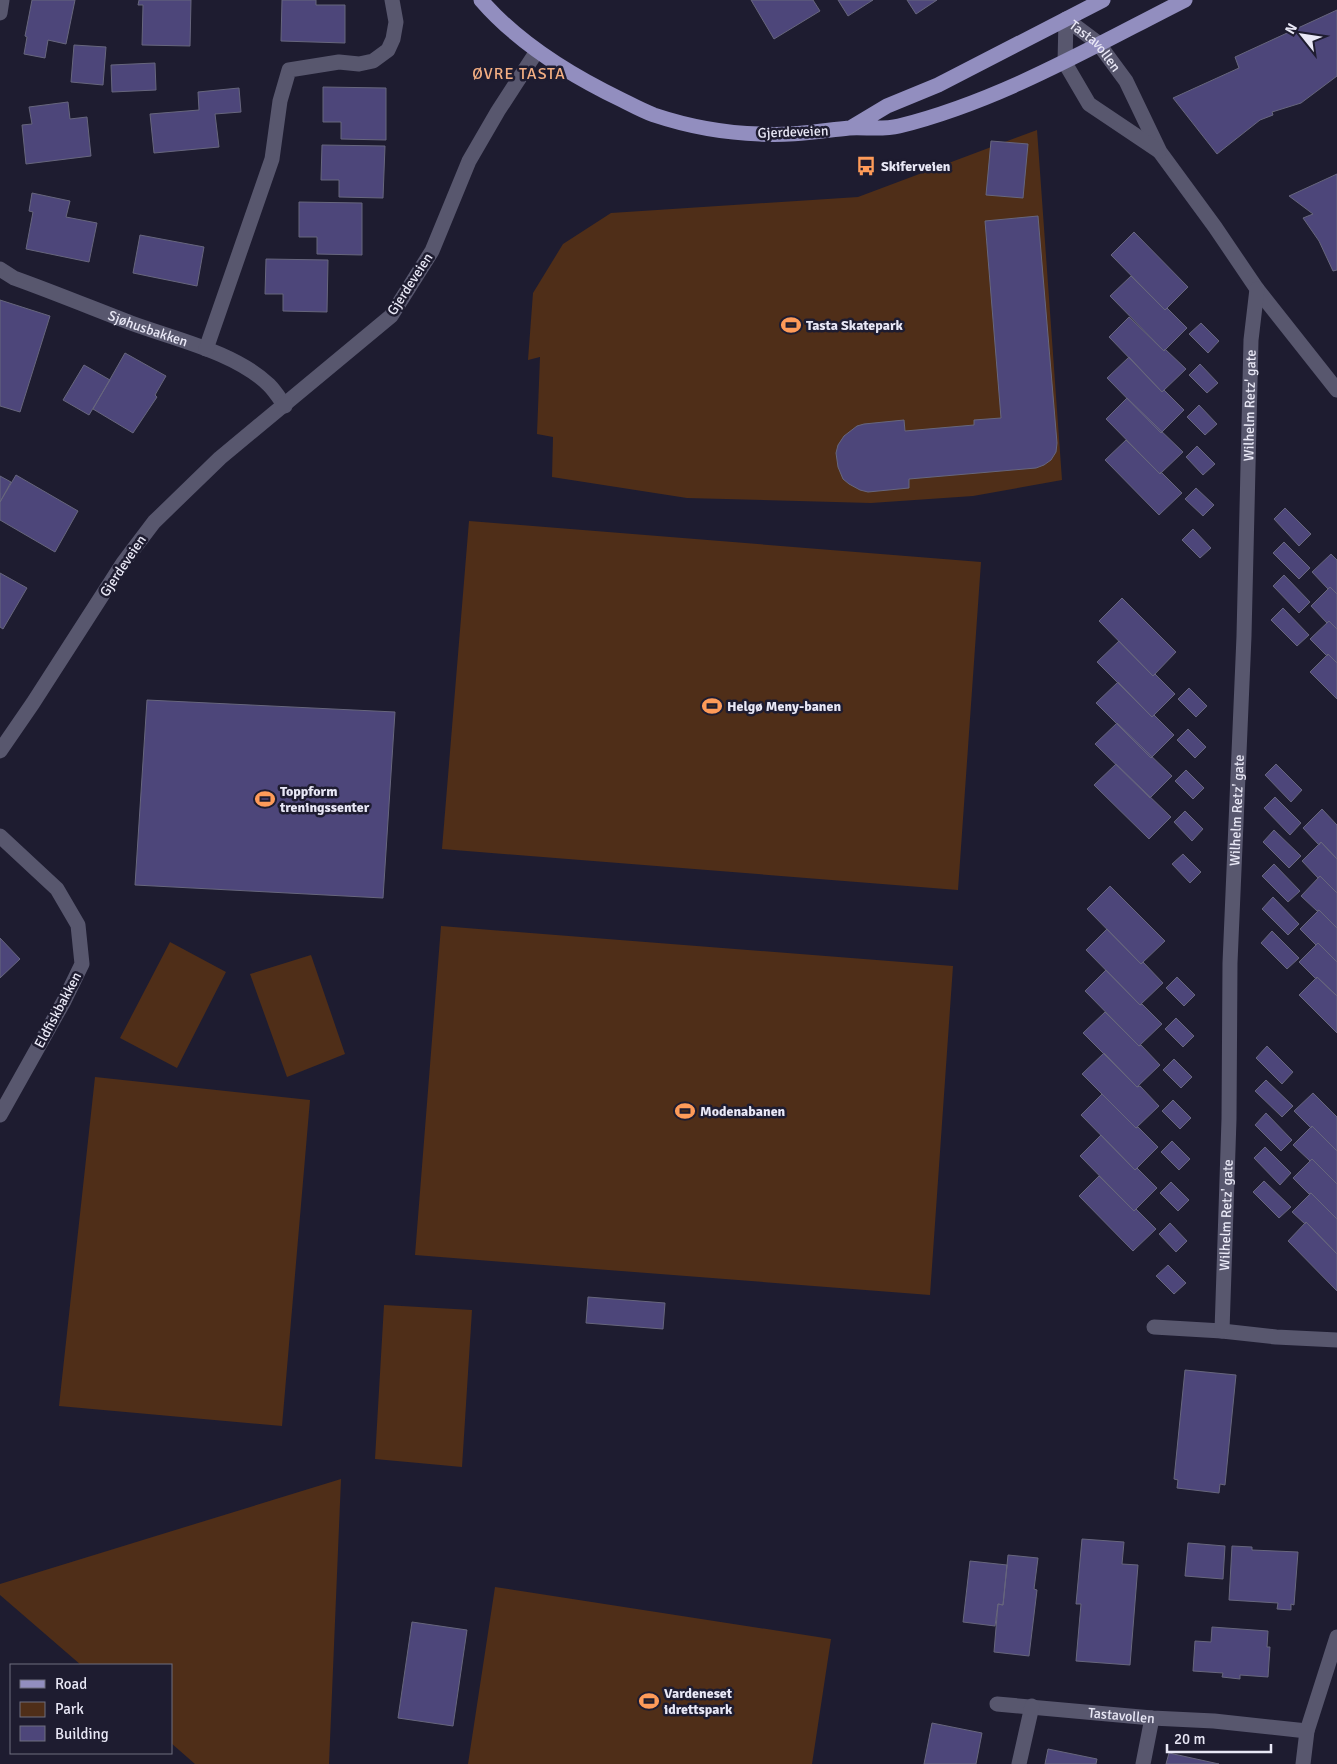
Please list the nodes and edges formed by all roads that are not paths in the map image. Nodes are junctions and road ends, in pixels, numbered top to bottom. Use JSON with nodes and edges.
{"nodes":[{"id":1,"x":2,"y":0,"type":"edge"},
{"id":2,"x":392,"y":0,"type":"edge"},
{"id":3,"x":481,"y":0,"type":"edge"},
{"id":4,"x":1103,"y":0,"type":"edge"},
{"id":5,"x":1184,"y":0,"type":"edge"},
{"id":6,"x":0,"y":13,"type":"edge"},
{"id":7,"x":1066,"y":19,"type":"junction"},
{"id":8,"x":1098,"y":43,"type":"junction"},
{"id":9,"x":538,"y":51,"type":"junction"},
{"id":10,"x":1065,"y":63,"type":"junction"},
{"id":11,"x":850,"y":128,"type":"junction"},
{"id":12,"x":1160,"y":152,"type":"junction"},
{"id":13,"x":0,"y":269,"type":"edge"},
{"id":14,"x":1257,"y":289,"type":"junction"},
{"id":15,"x":206,"y":348,"type":"junction"},
{"id":16,"x":1337,"y":390,"type":"edge"},
{"id":17,"x":285,"y":406,"type":"junction"},
{"id":18,"x":0,"y":751,"type":"edge"},
{"id":19,"x":0,"y":836,"type":"edge"},
{"id":20,"x":0,"y":1115,"type":"edge"},
{"id":21,"x":1154,"y":1327,"type":"dead end"},
{"id":22,"x":1222,"y":1331,"type":"junction"},
{"id":23,"x":1337,"y":1340,"type":"edge"},
{"id":24,"x":1337,"y":1637,"type":"edge"},
{"id":25,"x":997,"y":1704,"type":"dead end"},
{"id":26,"x":1032,"y":1706,"type":"junction"},
{"id":27,"x":1152,"y":1718,"type":"junction"},
{"id":28,"x":1307,"y":1731,"type":"junction"},
{"id":29,"x":1019,"y":1764,"type":"edge"},
{"id":30,"x":1143,"y":1764,"type":"edge"},
{"id":31,"x":1303,"y":1764,"type":"edge"}],
"edges":[{"from":1,"to":6,"type":"street"},
{"from":2,"to":15,"type":"street"},
{"from":3,"to":9,"type":"main road"},
{"from":4,"to":7,"type":"main road","name":"Gjerdeveien"},
{"from":5,"to":8,"type":"main road","name":"Gjerdeveien"},
{"from":7,"to":8,"type":"street","name":"Tastavollen"},
{"from":7,"to":10,"type":"street","name":"Tastavollen"},
{"from":7,"to":11,"type":"main road","name":"Gjerdeveien"},
{"from":8,"to":10,"type":"main road","name":"Gjerdeveien"},
{"from":8,"to":12,"type":"street","name":"Tastavollen"},
{"from":9,"to":11,"type":"main road","name":"Gjerdeveien"},
{"from":9,"to":17,"type":"street","name":"Gjerdeveien"},
{"from":10,"to":11,"type":"main road","name":"Gjerdeveien"},
{"from":10,"to":12,"type":"street","name":"Tastavollen"},
{"from":12,"to":14,"type":"street","name":"Tastavollen"},
{"from":13,"to":15,"type":"street","name":"Sjøhusbakken"},
{"from":14,"to":16,"type":"street","name":"Tastavollen"},
{"from":14,"to":22,"type":"street","name":"Wilhelm Retz' gate"},
{"from":15,"to":17,"type":"street","name":"Sjøhusbakken"},
{"from":17,"to":18,"type":"street","name":"Gjerdeveien"},
{"from":19,"to":20,"type":"street","name":"Eldfiskbakken"},
{"from":21,"to":22,"type":"street"},
{"from":22,"to":23,"type":"street"},
{"from":24,"to":28,"type":"street"},
{"from":25,"to":26,"type":"street","name":"Tastavollen"},
{"from":26,"to":27,"type":"street","name":"Tastavollen"},
{"from":26,"to":29,"type":"street"},
{"from":27,"to":28,"type":"street","name":"Tastavollen"},
{"from":27,"to":30,"type":"street"},
{"from":28,"to":31,"type":"street"}]}
